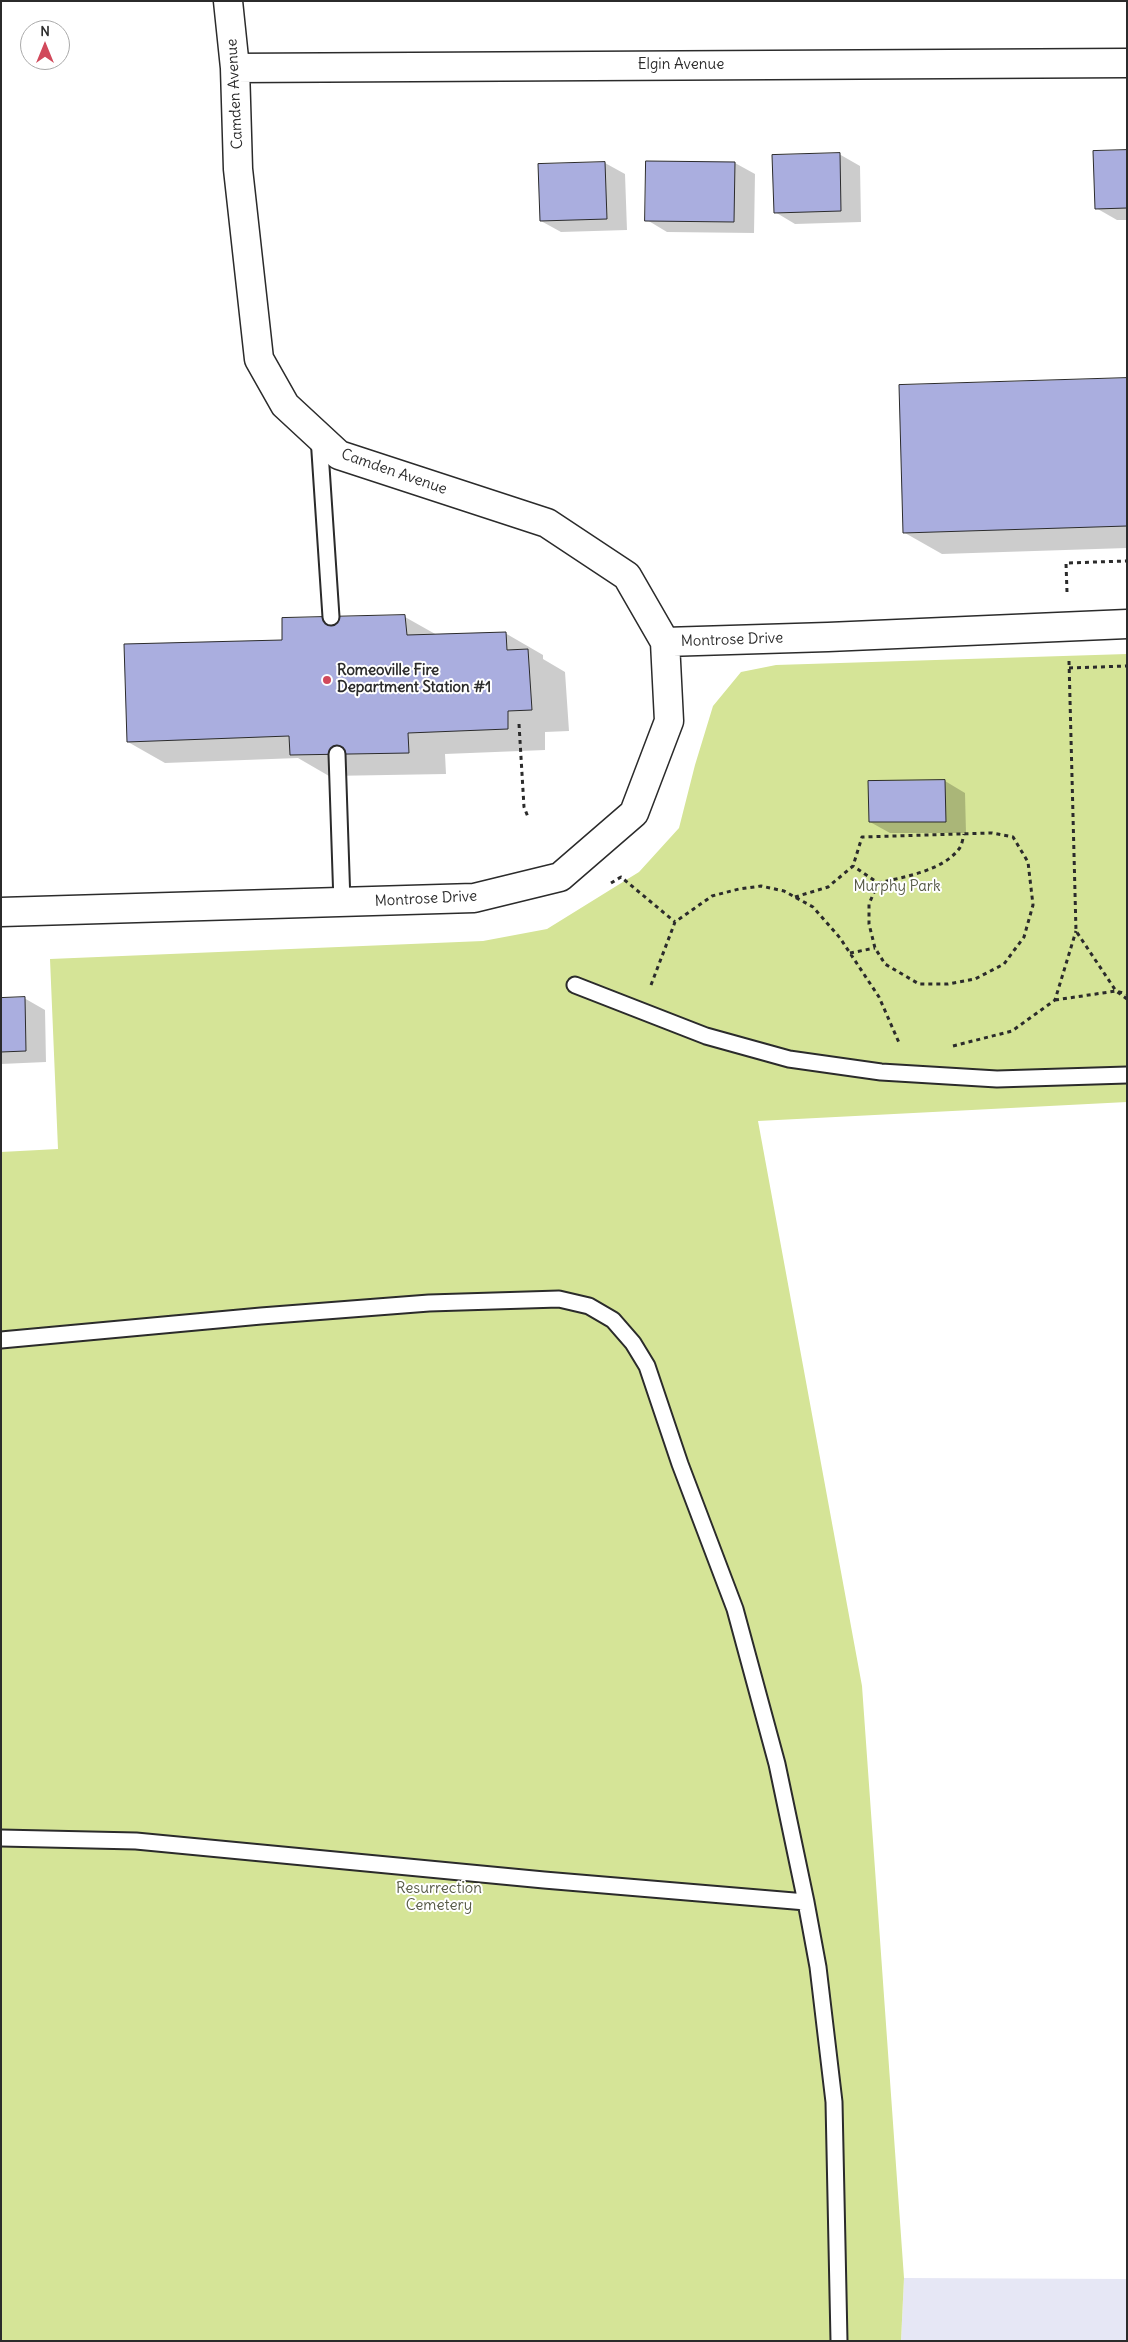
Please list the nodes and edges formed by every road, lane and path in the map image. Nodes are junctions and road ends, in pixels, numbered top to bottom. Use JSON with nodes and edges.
{"nodes":[{"id":1,"x":228,"y":1,"type":"edge"},
{"id":2,"x":1127,"y":63,"type":"edge"},
{"id":3,"x":235,"y":68,"type":"junction"},
{"id":4,"x":319,"y":437,"type":"junction"},
{"id":5,"x":1127,"y":561,"type":"edge"},
{"id":6,"x":331,"y":616,"type":"dead end"},
{"id":7,"x":1127,"y":624,"type":"edge"},
{"id":8,"x":1068,"y":627,"type":"junction"},
{"id":9,"x":665,"y":642,"type":"junction"},
{"id":10,"x":1127,"y":666,"type":"edge"},
{"id":11,"x":1070,"y":668,"type":"junction"},
{"id":12,"x":519,"y":724,"type":"dead end"},
{"id":13,"x":337,"y":754,"type":"dead end"},
{"id":14,"x":528,"y":817,"type":"dead end"},
{"id":15,"x":964,"y":834,"type":"junction"},
{"id":16,"x":853,"y":866,"type":"junction"},
{"id":17,"x":611,"y":883,"type":"dead end"},
{"id":18,"x":878,"y":883,"type":"junction"},
{"id":19,"x":795,"y":897,"type":"junction"},
{"id":20,"x":342,"y":903,"type":"junction"},
{"id":21,"x":1,"y":912,"type":"edge"},
{"id":22,"x":675,"y":922,"type":"junction"},
{"id":23,"x":1076,"y":931,"type":"junction"},
{"id":24,"x":875,"y":948,"type":"junction"},
{"id":25,"x":850,"y":953,"type":"junction"},
{"id":26,"x":575,"y":985,"type":"dead end"},
{"id":27,"x":1116,"y":991,"type":"junction"},
{"id":28,"x":1127,"y":994,"type":"edge"},
{"id":29,"x":1127,"y":999,"type":"edge"},
{"id":30,"x":1055,"y":1000,"type":"junction"},
{"id":31,"x":642,"y":1011,"type":"junction"},
{"id":32,"x":951,"y":1046,"type":"dead end"},
{"id":33,"x":881,"y":1072,"type":"junction"},
{"id":34,"x":1127,"y":1075,"type":"edge"},
{"id":35,"x":1,"y":1340,"type":"edge"},
{"id":36,"x":1,"y":1838,"type":"edge"},
{"id":37,"x":806,"y":1902,"type":"junction"},
{"id":38,"x":839,"y":2341,"type":"edge"}],
"edges":[{"from":1,"to":3,"type":"street","name":"Camden Avenue"},
{"from":2,"to":3,"type":"street","name":"Elgin Avenue"},
{"from":3,"to":4,"type":"street","name":"Camden Avenue"},
{"from":4,"to":6,"type":"lane"},
{"from":4,"to":9,"type":"street","name":"Camden Avenue"},
{"from":5,"to":8,"type":"path"},
{"from":7,"to":8,"type":"street","name":"Montrose Drive"},
{"from":8,"to":9,"type":"street","name":"Montrose Drive"},
{"from":8,"to":11,"type":"path"},
{"from":9,"to":20,"type":"street","name":"Montrose Drive"},
{"from":10,"to":11,"type":"path"},
{"from":11,"to":23,"type":"path"},
{"from":12,"to":14,"type":"path"},
{"from":13,"to":20,"type":"lane"},
{"from":15,"to":16,"type":"path"},
{"from":15,"to":18,"type":"path"},
{"from":15,"to":24,"type":"path"},
{"from":16,"to":18,"type":"path"},
{"from":16,"to":19,"type":"path"},
{"from":17,"to":22,"type":"path"},
{"from":18,"to":24,"type":"path"},
{"from":19,"to":22,"type":"path"},
{"from":19,"to":25,"type":"path"},
{"from":20,"to":21,"type":"street","name":"Montrose Drive"},
{"from":22,"to":31,"type":"path"},
{"from":23,"to":27,"type":"path"},
{"from":23,"to":30,"type":"path"},
{"from":24,"to":25,"type":"path"},
{"from":25,"to":33,"type":"path"},
{"from":26,"to":31,"type":"lane"},
{"from":27,"to":28,"type":"path"},
{"from":27,"to":29,"type":"path"},
{"from":27,"to":30,"type":"path"},
{"from":30,"to":32,"type":"path"},
{"from":31,"to":33,"type":"lane"},
{"from":33,"to":34,"type":"lane"},
{"from":35,"to":37,"type":"lane"},
{"from":36,"to":37,"type":"lane"},
{"from":37,"to":38,"type":"lane"}]}
